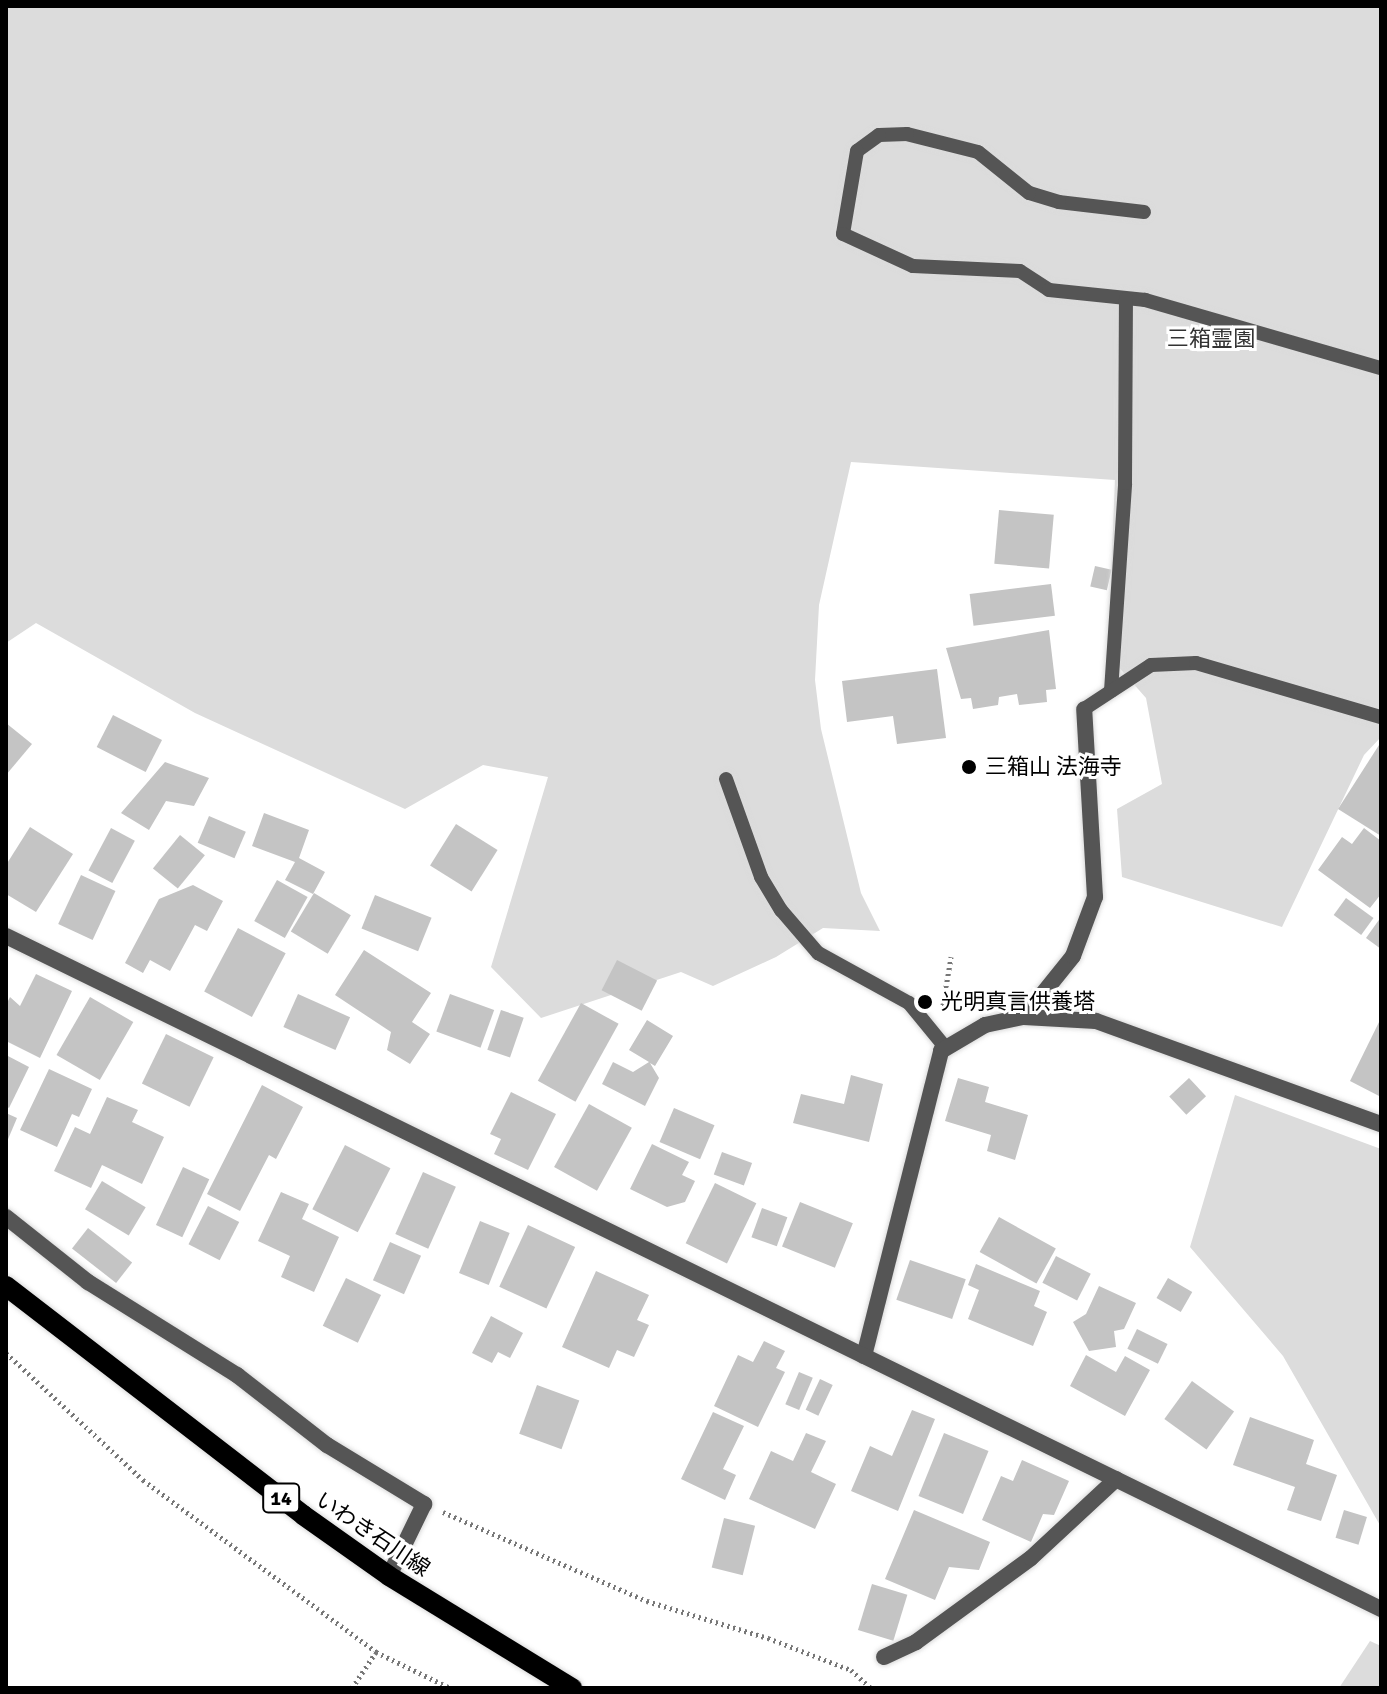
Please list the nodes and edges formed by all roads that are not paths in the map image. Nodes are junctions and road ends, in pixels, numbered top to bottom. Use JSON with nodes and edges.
{"nodes":[{"id":1,"x":1144,"y":212,"type":"dead end"},
{"id":2,"x":1126,"y":299,"type":"junction"},
{"id":3,"x":1381,"y":368,"type":"edge"},
{"id":4,"x":1111,"y":691,"type":"junction"},
{"id":5,"x":1084,"y":709,"type":"joint"},
{"id":6,"x":1381,"y":717,"type":"edge"},
{"id":7,"x":726,"y":779,"type":"dead end"},
{"id":8,"x":6,"y":936,"type":"edge"},
{"id":9,"x":1024,"y":1017,"type":"junction"},
{"id":10,"x":942,"y":1041,"type":"junction"},
{"id":11,"x":1381,"y":1124,"type":"edge"},
{"id":12,"x":6,"y":1217,"type":"edge"},
{"id":13,"x":6,"y":1286,"type":"edge"},
{"id":14,"x":864,"y":1356,"type":"junction"},
{"id":15,"x":1116,"y":1479,"type":"junction"},
{"id":16,"x":389,"y":1576,"type":"junction"},
{"id":17,"x":1381,"y":1609,"type":"edge"},
{"id":18,"x":884,"y":1657,"type":"dead end"},
{"id":19,"x":572,"y":1688,"type":"edge"}],
"edges":[{"from":1,"to":2,"type":"lane"},
{"from":2,"to":3,"type":"lane"},
{"from":2,"to":4,"type":"lane"},
{"from":4,"to":5,"type":"lane"},
{"from":4,"to":6,"type":"lane"},
{"from":5,"to":9,"type":"street"},
{"from":7,"to":10,"type":"lane"},
{"from":8,"to":14,"type":"street"},
{"from":9,"to":10,"type":"street"},
{"from":9,"to":11,"type":"street"},
{"from":10,"to":14,"type":"street"},
{"from":12,"to":16,"type":"street"},
{"from":13,"to":16,"type":"main road","name":"いわき石川線","number":"14"},
{"from":14,"to":15,"type":"street"},
{"from":15,"to":17,"type":"street"},
{"from":15,"to":18,"type":"street"},
{"from":16,"to":19,"type":"main road","name":"いわき石川線","number":"14"}]}
